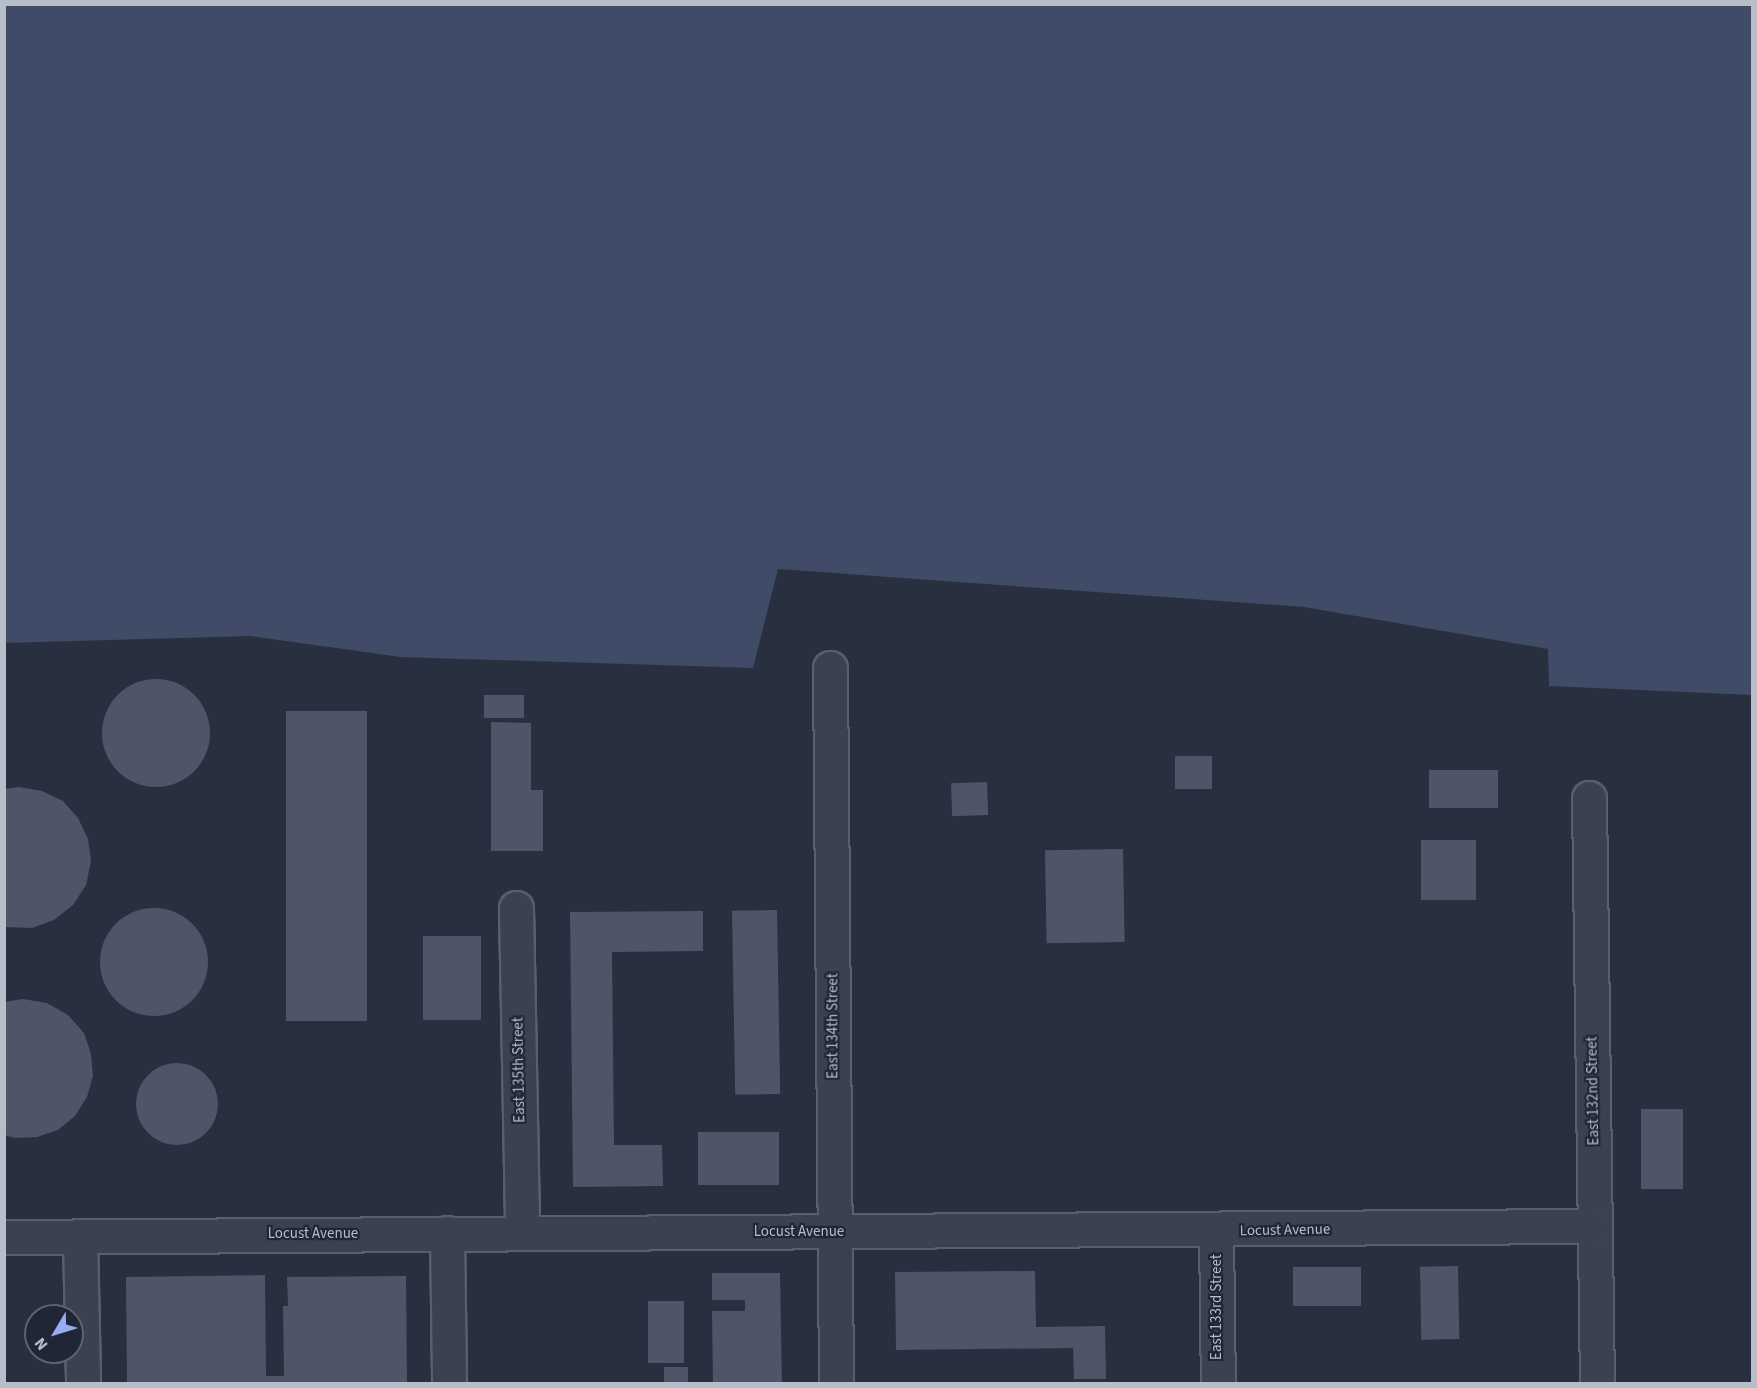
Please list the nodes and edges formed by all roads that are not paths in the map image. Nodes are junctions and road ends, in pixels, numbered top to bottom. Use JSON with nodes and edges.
{"nodes":[{"id":1,"x":830,"y":669,"type":"dead end"},
{"id":2,"x":1589,"y":798,"type":"dead end"},
{"id":3,"x":516,"y":908,"type":"dead end"},
{"id":4,"x":1594,"y":1226,"type":"junction"},
{"id":5,"x":1216,"y":1230,"type":"junction"},
{"id":6,"x":835,"y":1232,"type":"junction"},
{"id":7,"x":447,"y":1233,"type":"junction"},
{"id":8,"x":522,"y":1233,"type":"junction"},
{"id":9,"x":80,"y":1236,"type":"junction"},
{"id":10,"x":4,"y":1237,"type":"edge"},
{"id":11,"x":83,"y":1383,"type":"edge"},
{"id":12,"x":449,"y":1383,"type":"edge"},
{"id":13,"x":836,"y":1383,"type":"edge"},
{"id":14,"x":1218,"y":1383,"type":"edge"},
{"id":15,"x":1597,"y":1383,"type":"edge"}],
"edges":[{"from":1,"to":6,"type":"street","name":"East 134th Street"},
{"from":2,"to":4,"type":"street","name":"East 132nd Street"},
{"from":3,"to":8,"type":"street","name":"East 135th Street"},
{"from":4,"to":5,"type":"street","name":"Locust Avenue"},
{"from":4,"to":15,"type":"street","name":"East 132nd Street"},
{"from":5,"to":6,"type":"street","name":"Locust Avenue"},
{"from":5,"to":14,"type":"street","name":"East 133rd Street"},
{"from":6,"to":8,"type":"street","name":"Locust Avenue"},
{"from":6,"to":13,"type":"street","name":"East 134th Street"},
{"from":7,"to":8,"type":"street","name":"Locust Avenue"},
{"from":7,"to":9,"type":"street","name":"Locust Avenue"},
{"from":7,"to":12,"type":"street"},
{"from":9,"to":10,"type":"street","name":"Locust Avenue"},
{"from":9,"to":11,"type":"street"}]}
